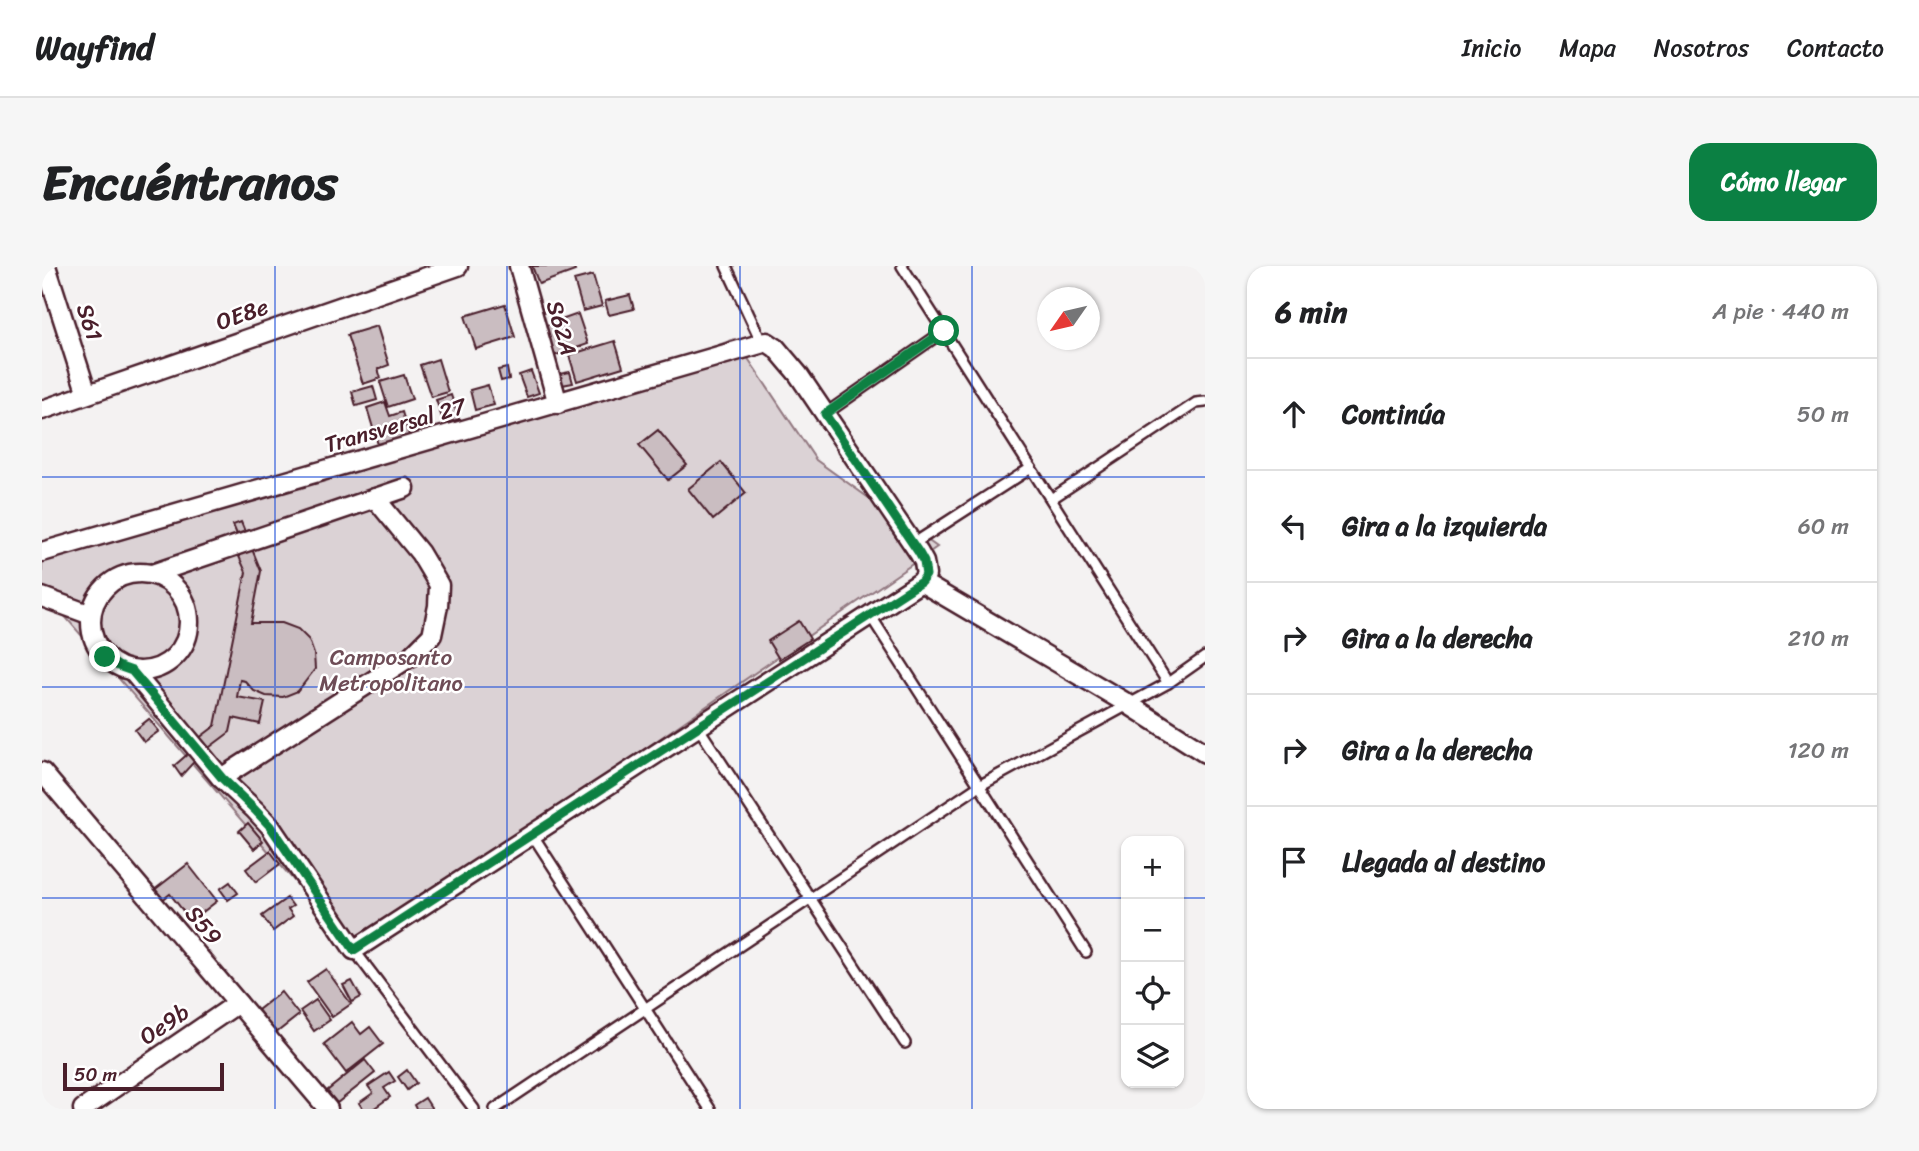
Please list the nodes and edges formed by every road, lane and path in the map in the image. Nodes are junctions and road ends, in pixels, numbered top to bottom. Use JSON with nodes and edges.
{"nodes":[{"id":1,"x":46,"y":266,"type":"edge"},
{"id":2,"x":458,"y":266,"type":"edge"},
{"id":3,"x":519,"y":266,"type":"edge"},
{"id":4,"x":726,"y":266,"type":"edge"},
{"id":5,"x":902,"y":266,"type":"edge"},
{"id":6,"x":944,"y":331,"type":"junction"},
{"id":7,"x":762,"y":343,"type":"junction"},
{"id":8,"x":88,"y":394,"type":"junction"},
{"id":9,"x":1205,"y":402,"type":"edge"},
{"id":10,"x":558,"y":404,"type":"junction"},
{"id":11,"x":42,"y":410,"type":"edge"},
{"id":12,"x":825,"y":414,"type":"junction"},
{"id":13,"x":1031,"y":468,"type":"junction"},
{"id":14,"x":405,"y":488,"type":"dead end"},
{"id":15,"x":375,"y":498,"type":"junction"},
{"id":16,"x":1051,"y":499,"type":"junction"},
{"id":17,"x":913,"y":544,"type":"junction"},
{"id":18,"x":42,"y":552,"type":"edge"},
{"id":19,"x":152,"y":574,"type":"junction"},
{"id":20,"x":921,"y":582,"type":"junction"},
{"id":21,"x":42,"y":597,"type":"edge"},
{"id":22,"x":91,"y":615,"type":"junction"},
{"id":23,"x":870,"y":615,"type":"junction"},
{"id":24,"x":1205,"y":657,"type":"edge"},
{"id":25,"x":132,"y":671,"type":"junction"},
{"id":26,"x":1168,"y":682,"type":"junction"},
{"id":27,"x":1128,"y":704,"type":"junction"},
{"id":28,"x":698,"y":727,"type":"junction"},
{"id":29,"x":1205,"y":753,"type":"edge"},
{"id":30,"x":42,"y":772,"type":"edge"},
{"id":31,"x":222,"y":778,"type":"junction"},
{"id":32,"x":979,"y":786,"type":"junction"},
{"id":33,"x":532,"y":834,"type":"junction"},
{"id":34,"x":811,"y":898,"type":"junction"},
{"id":35,"x":354,"y":950,"type":"junction"},
{"id":36,"x":1086,"y":952,"type":"dead end"},
{"id":37,"x":238,"y":1003,"type":"junction"},
{"id":38,"x":645,"y":1009,"type":"junction"},
{"id":39,"x":905,"y":1043,"type":"dead end"},
{"id":40,"x":83,"y":1109,"type":"edge"},
{"id":41,"x":328,"y":1109,"type":"edge"},
{"id":42,"x":474,"y":1109,"type":"edge"},
{"id":43,"x":495,"y":1109,"type":"edge"},
{"id":44,"x":710,"y":1109,"type":"edge"}],
"edges":[{"from":1,"to":8,"type":"street","name":"S61"},
{"from":2,"to":8,"type":"street","name":"OE8e"},
{"from":3,"to":10,"type":"street","name":"S62A"},
{"from":4,"to":7,"type":"lane"},
{"from":5,"to":6,"type":"lane"},
{"from":6,"to":12,"type":"lane"},
{"from":6,"to":13,"type":"lane"},
{"from":7,"to":10,"type":"street","name":"Transversal 27"},
{"from":7,"to":12,"type":"street"},
{"from":8,"to":11,"type":"street","name":"OE8e"},
{"from":9,"to":16,"type":"lane"},
{"from":10,"to":18,"type":"street","name":"Transversal 27"},
{"from":12,"to":17,"type":"street"},
{"from":13,"to":16,"type":"lane"},
{"from":13,"to":17,"type":"lane"},
{"from":14,"to":15,"type":"street"},
{"from":15,"to":19,"type":"street"},
{"from":15,"to":31,"type":"street"},
{"from":16,"to":26,"type":"lane"},
{"from":17,"to":20,"type":"street"},
{"from":19,"to":22,"type":"street"},
{"from":19,"to":25,"type":"street"},
{"from":20,"to":23,"type":"street"},
{"from":20,"to":27,"type":"street"},
{"from":21,"to":22,"type":"street"},
{"from":22,"to":25,"type":"street"},
{"from":23,"to":28,"type":"street"},
{"from":23,"to":32,"type":"lane"},
{"from":24,"to":26,"type":"lane"},
{"from":25,"to":31,"type":"street"},
{"from":26,"to":27,"type":"lane"},
{"from":27,"to":29,"type":"street"},
{"from":27,"to":32,"type":"lane"},
{"from":28,"to":33,"type":"street"},
{"from":28,"to":34,"type":"lane"},
{"from":30,"to":37,"type":"street","name":"S59"},
{"from":31,"to":35,"type":"street"},
{"from":32,"to":34,"type":"lane"},
{"from":32,"to":36,"type":"lane"},
{"from":33,"to":35,"type":"street"},
{"from":33,"to":38,"type":"lane"},
{"from":34,"to":38,"type":"lane"},
{"from":34,"to":39,"type":"lane"},
{"from":35,"to":42,"type":"lane"},
{"from":37,"to":40,"type":"street","name":"Oe9b"},
{"from":37,"to":41,"type":"street","name":"S59"},
{"from":38,"to":43,"type":"lane"},
{"from":38,"to":44,"type":"lane"}]}
